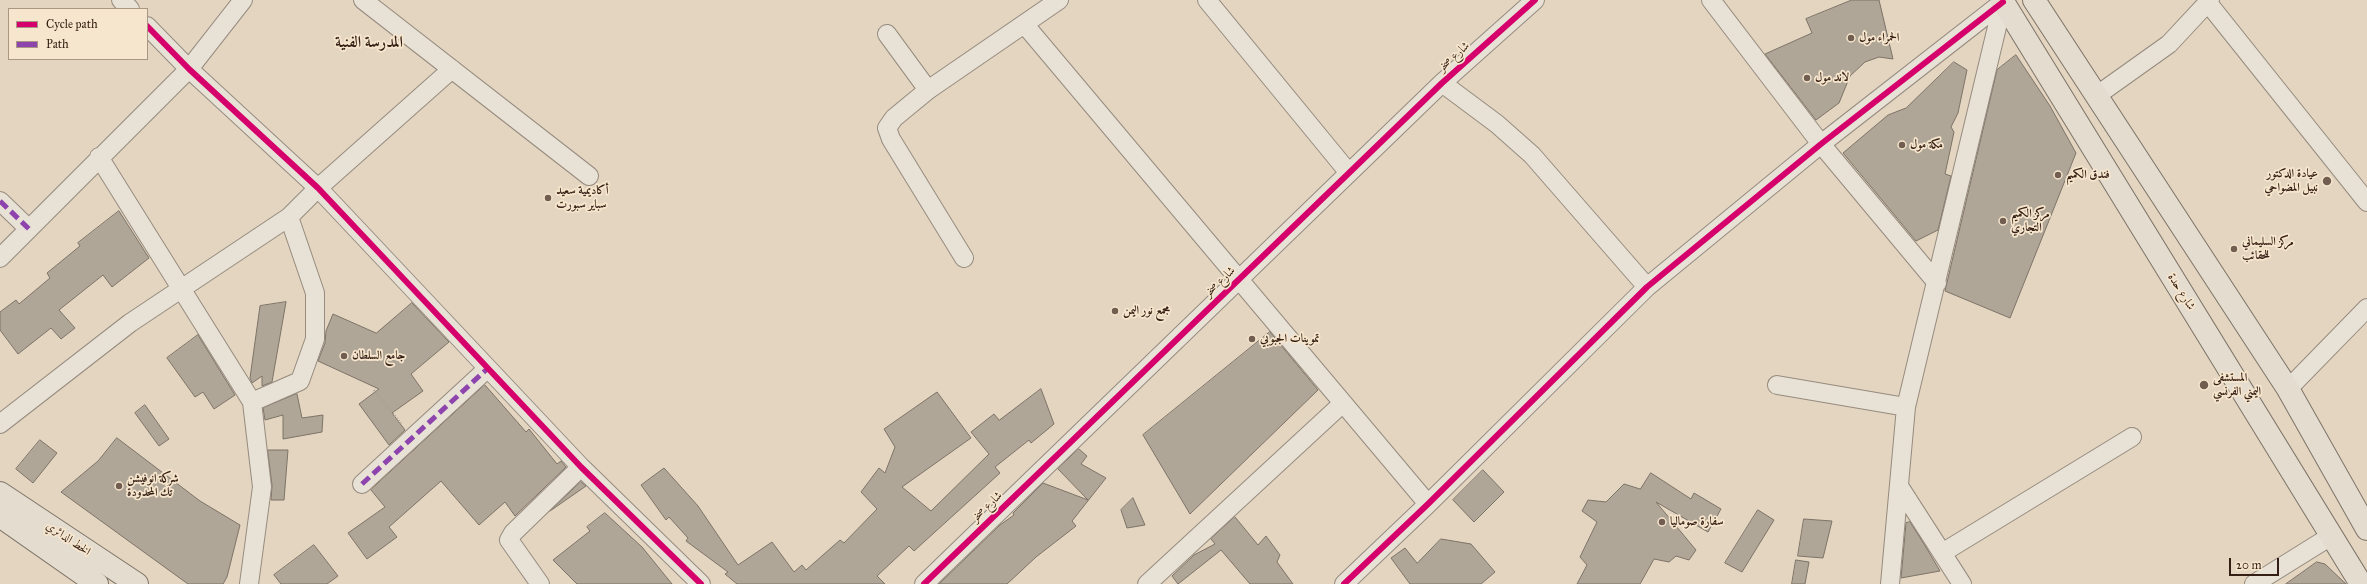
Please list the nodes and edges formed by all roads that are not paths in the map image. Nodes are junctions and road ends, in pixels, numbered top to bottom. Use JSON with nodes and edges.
{"nodes":[{"id":1,"x":121,"y":0,"type":"edge"},
{"id":2,"x":243,"y":0,"type":"edge"},
{"id":3,"x":363,"y":0,"type":"edge"},
{"id":4,"x":1059,"y":0,"type":"edge"},
{"id":5,"x":1207,"y":0,"type":"edge"},
{"id":6,"x":1535,"y":0,"type":"edge"},
{"id":7,"x":1711,"y":0,"type":"edge"},
{"id":8,"x":2034,"y":0,"type":"edge"},
{"id":9,"x":2002,"y":1,"type":"edge"},
{"id":10,"x":2209,"y":1,"type":"edge"},
{"id":11,"x":129,"y":8,"type":"edge"},
{"id":12,"x":1025,"y":25,"type":"junction"},
{"id":13,"x":148,"y":27,"type":"edge"},
{"id":14,"x":887,"y":34,"type":"dead end"},
{"id":15,"x":189,"y":69,"type":"junction"},
{"id":16,"x":452,"y":69,"type":"junction"},
{"id":17,"x":1442,"y":83,"type":"junction"},
{"id":18,"x":928,"y":90,"type":"junction"},
{"id":19,"x":2096,"y":96,"type":"junction"},
{"id":20,"x":1820,"y":144,"type":"junction"},
{"id":21,"x":99,"y":157,"type":"junction"},
{"id":22,"x":1349,"y":173,"type":"junction"},
{"id":23,"x":589,"y":176,"type":"dead end"},
{"id":24,"x":318,"y":188,"type":"junction"},
{"id":25,"x":0,"y":201,"type":"edge"},
{"id":26,"x":2367,"y":202,"type":"edge"},
{"id":27,"x":289,"y":217,"type":"junction"},
{"id":28,"x":29,"y":229,"type":"junction"},
{"id":29,"x":0,"y":258,"type":"edge"},
{"id":30,"x":964,"y":258,"type":"dead end"},
{"id":31,"x":1239,"y":279,"type":"junction"},
{"id":32,"x":1937,"y":283,"type":"junction"},
{"id":33,"x":1647,"y":287,"type":"junction"},
{"id":34,"x":181,"y":290,"type":"junction"},
{"id":35,"x":2367,"y":308,"type":"edge"},
{"id":36,"x":487,"y":369,"type":"junction"},
{"id":37,"x":1777,"y":386,"type":"dead end"},
{"id":38,"x":2288,"y":389,"type":"junction"},
{"id":39,"x":252,"y":402,"type":"junction"},
{"id":40,"x":1343,"y":403,"type":"junction"},
{"id":41,"x":1906,"y":407,"type":"junction"},
{"id":42,"x":0,"y":424,"type":"edge"},
{"id":43,"x":2132,"y":437,"type":"dead end"},
{"id":44,"x":581,"y":467,"type":"junction"},
{"id":45,"x":362,"y":484,"type":"dead end"},
{"id":46,"x":1899,"y":486,"type":"junction"},
{"id":47,"x":1,"y":495,"type":"edge"},
{"id":48,"x":1428,"y":504,"type":"junction"},
{"id":49,"x":0,"y":516,"type":"edge"},
{"id":50,"x":2367,"y":529,"type":"edge"},
{"id":51,"x":2331,"y":536,"type":"junction"},
{"id":52,"x":1942,"y":553,"type":"junction"},
{"id":53,"x":97,"y":584,"type":"edge"},
{"id":54,"x":137,"y":584,"type":"edge"},
{"id":55,"x":249,"y":584,"type":"edge"},
{"id":56,"x":540,"y":584,"type":"edge"},
{"id":57,"x":701,"y":584,"type":"edge"},
{"id":58,"x":924,"y":584,"type":"edge"},
{"id":59,"x":1147,"y":584,"type":"edge"},
{"id":60,"x":1344,"y":584,"type":"edge"},
{"id":61,"x":1890,"y":584,"type":"edge"},
{"id":62,"x":1962,"y":584,"type":"edge"},
{"id":63,"x":2254,"y":584,"type":"edge"},
{"id":64,"x":2361,"y":584,"type":"edge"}],
"edges":[{"from":1,"to":11,"type":"street"},
{"from":2,"to":15,"type":"street"},
{"from":3,"to":16,"type":"street"},
{"from":4,"to":12,"type":"street"},
{"from":5,"to":22,"type":"street"},
{"from":6,"to":17,"type":"street","name":"شارع صخر"},
{"from":7,"to":20,"type":"street"},
{"from":8,"to":19,"type":"main road"},
{"from":9,"to":20,"type":"street"},
{"from":9,"to":32,"type":"street"},
{"from":9,"to":51,"type":"main road","name":"شارع حدة"},
{"from":10,"to":19,"type":"street"},
{"from":10,"to":26,"type":"street"},
{"from":12,"to":18,"type":"street"},
{"from":12,"to":31,"type":"street"},
{"from":13,"to":15,"type":"street"},
{"from":14,"to":18,"type":"street"},
{"from":15,"to":21,"type":"street"},
{"from":15,"to":24,"type":"street"},
{"from":16,"to":23,"type":"street"},
{"from":16,"to":24,"type":"street"},
{"from":17,"to":22,"type":"street","name":"شارع صخر"},
{"from":17,"to":33,"type":"street"},
{"from":18,"to":30,"type":"street"},
{"from":19,"to":38,"type":"main road"},
{"from":20,"to":32,"type":"street"},
{"from":20,"to":33,"type":"street"},
{"from":21,"to":28,"type":"street"},
{"from":21,"to":34,"type":"street"},
{"from":22,"to":31,"type":"street","name":"شارع صخر"},
{"from":24,"to":27,"type":"street"},
{"from":24,"to":36,"type":"street"},
{"from":25,"to":28,"type":"street"},
{"from":27,"to":34,"type":"street"},
{"from":27,"to":39,"type":"street"},
{"from":28,"to":29,"type":"street"},
{"from":31,"to":40,"type":"street"},
{"from":31,"to":58,"type":"street","name":"شارع صخر"},
{"from":32,"to":41,"type":"street"},
{"from":33,"to":48,"type":"street"},
{"from":34,"to":39,"type":"street"},
{"from":34,"to":42,"type":"street"},
{"from":35,"to":38,"type":"street"},
{"from":36,"to":44,"type":"street"},
{"from":36,"to":45,"type":"street"},
{"from":37,"to":41,"type":"street"},
{"from":38,"to":50,"type":"main road"},
{"from":39,"to":55,"type":"street"},
{"from":40,"to":48,"type":"street"},
{"from":40,"to":59,"type":"street"},
{"from":41,"to":46,"type":"street"},
{"from":43,"to":52,"type":"street"},
{"from":44,"to":56,"type":"street"},
{"from":44,"to":57,"type":"street"},
{"from":46,"to":52,"type":"street"},
{"from":46,"to":61,"type":"street"},
{"from":47,"to":54,"type":"main road","name":"الخط الدائري"},
{"from":48,"to":60,"type":"street"},
{"from":49,"to":53,"type":"main road","name":"الخط الدائري"},
{"from":51,"to":63,"type":"street"},
{"from":51,"to":64,"type":"main road","name":"شارع حدة"},
{"from":52,"to":62,"type":"street"}]}
